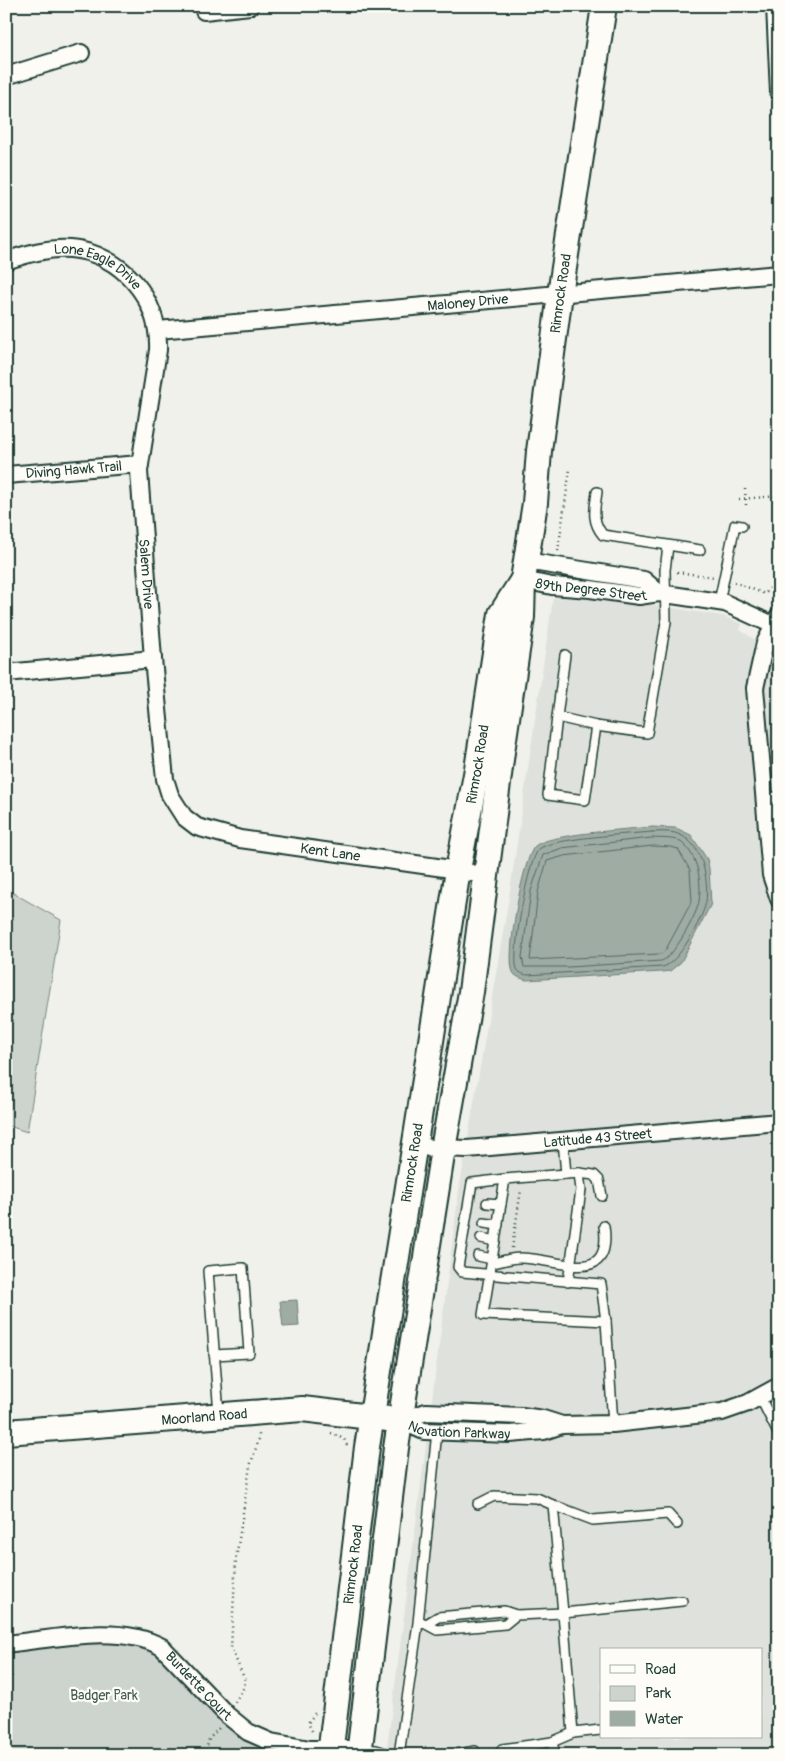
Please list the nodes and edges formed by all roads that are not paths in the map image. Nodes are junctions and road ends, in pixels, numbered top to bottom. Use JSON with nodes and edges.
{"nodes":[{"id":1,"x":250,"y":6,"type":"edge"},
{"id":2,"x":604,"y":6,"type":"edge"},
{"id":3,"x":775,"y":6,"type":"edge"},
{"id":4,"x":204,"y":11,"type":"dead end"},
{"id":5,"x":82,"y":53,"type":"dead end"},
{"id":6,"x":6,"y":76,"type":"edge"},
{"id":7,"x":779,"y":93,"type":"edge"},
{"id":8,"x":6,"y":261,"type":"edge"},
{"id":9,"x":779,"y":274,"type":"edge"},
{"id":10,"x":560,"y":294,"type":"junction"},
{"id":11,"x":158,"y":330,"type":"junction"},
{"id":12,"x":140,"y":464,"type":"junction"},
{"id":13,"x":6,"y":475,"type":"edge"},
{"id":14,"x":597,"y":492,"type":"dead end"},
{"id":15,"x":742,"y":526,"type":"dead end"},
{"id":16,"x":668,"y":546,"type":"junction"},
{"id":17,"x":700,"y":550,"type":"dead end"},
{"id":18,"x":525,"y":570,"type":"junction"},
{"id":19,"x":662,"y":593,"type":"junction"},
{"id":20,"x":719,"y":602,"type":"junction"},
{"id":21,"x":776,"y":621,"type":"edge"},
{"id":22,"x":565,"y":655,"type":"dead end"},
{"id":23,"x":153,"y":659,"type":"junction"},
{"id":24,"x":6,"y":674,"type":"edge"},
{"id":25,"x":557,"y":717,"type":"junction"},
{"id":26,"x":596,"y":726,"type":"junction"},
{"id":27,"x":771,"y":798,"type":"edge"},
{"id":28,"x":182,"y":814,"type":"joint"},
{"id":29,"x":458,"y":870,"type":"junction"},
{"id":30,"x":485,"y":876,"type":"junction"},
{"id":31,"x":779,"y":898,"type":"edge"},
{"id":32,"x":779,"y":1122,"type":"edge"},
{"id":33,"x":563,"y":1141,"type":"junction"},
{"id":34,"x":414,"y":1147,"type":"junction"},
{"id":35,"x":443,"y":1149,"type":"junction"},
{"id":36,"x":579,"y":1173,"type":"junction"},
{"id":37,"x":566,"y":1174,"type":"junction"},
{"id":38,"x":505,"y":1179,"type":"junction"},
{"id":39,"x":602,"y":1196,"type":"dead end"},
{"id":40,"x":487,"y":1203,"type":"dead end"},
{"id":41,"x":501,"y":1204,"type":"junction"},
{"id":42,"x":484,"y":1223,"type":"dead end"},
{"id":43,"x":498,"y":1225,"type":"junction"},
{"id":44,"x":604,"y":1226,"type":"dead end"},
{"id":45,"x":481,"y":1238,"type":"dead end"},
{"id":46,"x":495,"y":1240,"type":"junction"},
{"id":47,"x":478,"y":1256,"type":"dead end"},
{"id":48,"x":492,"y":1261,"type":"junction"},
{"id":49,"x":571,"y":1264,"type":"junction"},
{"id":50,"x":489,"y":1276,"type":"junction"},
{"id":51,"x":568,"y":1282,"type":"junction"},
{"id":52,"x":606,"y":1321,"type":"junction"},
{"id":53,"x":214,"y":1355,"type":"junction"},
{"id":54,"x":779,"y":1386,"type":"edge"},
{"id":55,"x":760,"y":1397,"type":"junction"},
{"id":56,"x":219,"y":1417,"type":"junction"},
{"id":57,"x":373,"y":1417,"type":"junction"},
{"id":58,"x":401,"y":1421,"type":"junction"},
{"id":59,"x":613,"y":1424,"type":"junction"},
{"id":60,"x":562,"y":1426,"type":"junction"},
{"id":61,"x":437,"y":1431,"type":"junction"},
{"id":62,"x":6,"y":1432,"type":"edge"},
{"id":63,"x":779,"y":1434,"type":"edge"},
{"id":64,"x":478,"y":1504,"type":"dead end"},
{"id":65,"x":553,"y":1505,"type":"junction"},
{"id":66,"x":677,"y":1524,"type":"dead end"},
{"id":67,"x":682,"y":1602,"type":"dead end"},
{"id":68,"x":563,"y":1613,"type":"junction"},
{"id":69,"x":516,"y":1615,"type":"junction"},
{"id":70,"x":418,"y":1623,"type":"junction"},
{"id":71,"x":428,"y":1623,"type":"junction"},
{"id":72,"x":6,"y":1644,"type":"edge"},
{"id":73,"x":600,"y":1730,"type":"edge"},
{"id":74,"x":573,"y":1733,"type":"junction"},
{"id":75,"x":552,"y":1742,"type":"junction"},
{"id":76,"x":502,"y":1749,"type":"dead end"},
{"id":77,"x":474,"y":1751,"type":"dead end"},
{"id":78,"x":331,"y":1752,"type":"edge"},
{"id":79,"x":359,"y":1752,"type":"edge"},
{"id":80,"x":392,"y":1755,"type":"edge"},
{"id":81,"x":399,"y":1755,"type":"edge"},
{"id":82,"x":454,"y":1755,"type":"edge"},
{"id":83,"x":554,"y":1755,"type":"edge"}],
"edges":[{"from":1,"to":4,"type":"street"},
{"from":2,"to":10,"type":"main road","name":"Rimrock Road"},
{"from":3,"to":7,"type":"street"},
{"from":5,"to":6,"type":"street"},
{"from":8,"to":11,"type":"street","name":"Lone Eagle Drive"},
{"from":9,"to":10,"type":"street","name":"Maloney Drive"},
{"from":10,"to":11,"type":"street","name":"Maloney Drive"},
{"from":10,"to":18,"type":"main road","name":"Rimrock Road"},
{"from":11,"to":12,"type":"street","name":"Salem Drive"},
{"from":12,"to":13,"type":"street","name":"Diving Hawk Trail"},
{"from":12,"to":23,"type":"street","name":"Salem Drive"},
{"from":14,"to":16,"type":"lane"},
{"from":15,"to":20,"type":"lane"},
{"from":16,"to":17,"type":"lane"},
{"from":16,"to":19,"type":"lane"},
{"from":18,"to":19,"type":"street","name":"89th Degree Street"},
{"from":18,"to":29,"type":"main road","name":"Rimrock Road"},
{"from":18,"to":30,"type":"main road","name":"Rimrock Road"},
{"from":19,"to":20,"type":"street","name":"89th Degree Street"},
{"from":19,"to":26,"type":"lane"},
{"from":20,"to":21,"type":"street","name":"89th Degree Street"},
{"from":21,"to":27,"type":"street"},
{"from":22,"to":25,"type":"lane"},
{"from":23,"to":24,"type":"street"},
{"from":23,"to":28,"type":"street","name":"Salem Drive"},
{"from":25,"to":26,"type":"lane"},
{"from":25,"to":26,"type":"lane"},
{"from":27,"to":31,"type":"street"},
{"from":28,"to":29,"type":"street","name":"Kent Lane"},
{"from":29,"to":30,"type":"street","name":"Kent Lane"},
{"from":29,"to":34,"type":"main road","name":"Rimrock Road"},
{"from":30,"to":35,"type":"main road","name":"Rimrock Road"},
{"from":32,"to":33,"type":"street","name":"Latitude 43 Street"},
{"from":33,"to":35,"type":"street","name":"Latitude 43 Street"},
{"from":33,"to":37,"type":"lane"},
{"from":34,"to":35,"type":"street","name":"Latitude 43 Street"},
{"from":34,"to":57,"type":"main road","name":"Rimrock Road"},
{"from":35,"to":58,"type":"main road","name":"Rimrock Road"},
{"from":36,"to":37,"type":"lane"},
{"from":36,"to":39,"type":"lane"},
{"from":36,"to":49,"type":"lane"},
{"from":37,"to":38,"type":"lane"},
{"from":38,"to":41,"type":"lane"},
{"from":38,"to":50,"type":"lane"},
{"from":40,"to":41,"type":"lane"},
{"from":41,"to":43,"type":"lane"},
{"from":42,"to":43,"type":"lane"},
{"from":43,"to":46,"type":"lane"},
{"from":44,"to":49,"type":"lane"},
{"from":45,"to":46,"type":"lane"},
{"from":46,"to":48,"type":"lane"},
{"from":47,"to":48,"type":"lane"},
{"from":48,"to":49,"type":"lane"},
{"from":48,"to":50,"type":"lane"},
{"from":49,"to":51,"type":"lane"},
{"from":50,"to":51,"type":"lane"},
{"from":50,"to":52,"type":"lane"},
{"from":51,"to":52,"type":"lane"},
{"from":52,"to":59,"type":"lane"},
{"from":53,"to":53,"type":"lane"},
{"from":53,"to":56,"type":"lane"},
{"from":54,"to":55,"type":"street","name":"Novation Parkway"},
{"from":55,"to":59,"type":"street","name":"Novation Parkway"},
{"from":55,"to":63,"type":"lane"},
{"from":56,"to":57,"type":"main road","name":"Moorland Road"},
{"from":56,"to":62,"type":"main road","name":"Moorland Road"},
{"from":57,"to":58,"type":"main road","name":"Moorland Road"},
{"from":57,"to":78,"type":"main road","name":"Rimrock Road"},
{"from":58,"to":60,"type":"street","name":"Novation Parkway"},
{"from":58,"to":61,"type":"street","name":"Novation Parkway"},
{"from":58,"to":79,"type":"main road","name":"Rimrock Road"},
{"from":59,"to":60,"type":"street","name":"Novation Parkway"},
{"from":60,"to":61,"type":"street","name":"Novation Parkway"},
{"from":61,"to":70,"type":"lane"},
{"from":64,"to":65,"type":"lane"},
{"from":65,"to":66,"type":"lane"},
{"from":65,"to":68,"type":"lane"},
{"from":67,"to":68,"type":"lane"},
{"from":68,"to":69,"type":"lane"},
{"from":68,"to":74,"type":"lane"},
{"from":69,"to":71,"type":"lane"},
{"from":69,"to":71,"type":"lane"},
{"from":70,"to":71,"type":"lane"},
{"from":70,"to":81,"type":"lane"},
{"from":72,"to":78,"type":"street","name":"Burdette Court"},
{"from":73,"to":74,"type":"lane"},
{"from":74,"to":75,"type":"lane"},
{"from":75,"to":76,"type":"lane"},
{"from":75,"to":83,"type":"lane"},
{"from":77,"to":82,"type":"lane"},
{"from":78,"to":79,"type":"street","name":"Burdette Court"},
{"from":79,"to":80,"type":"lane"}]}
